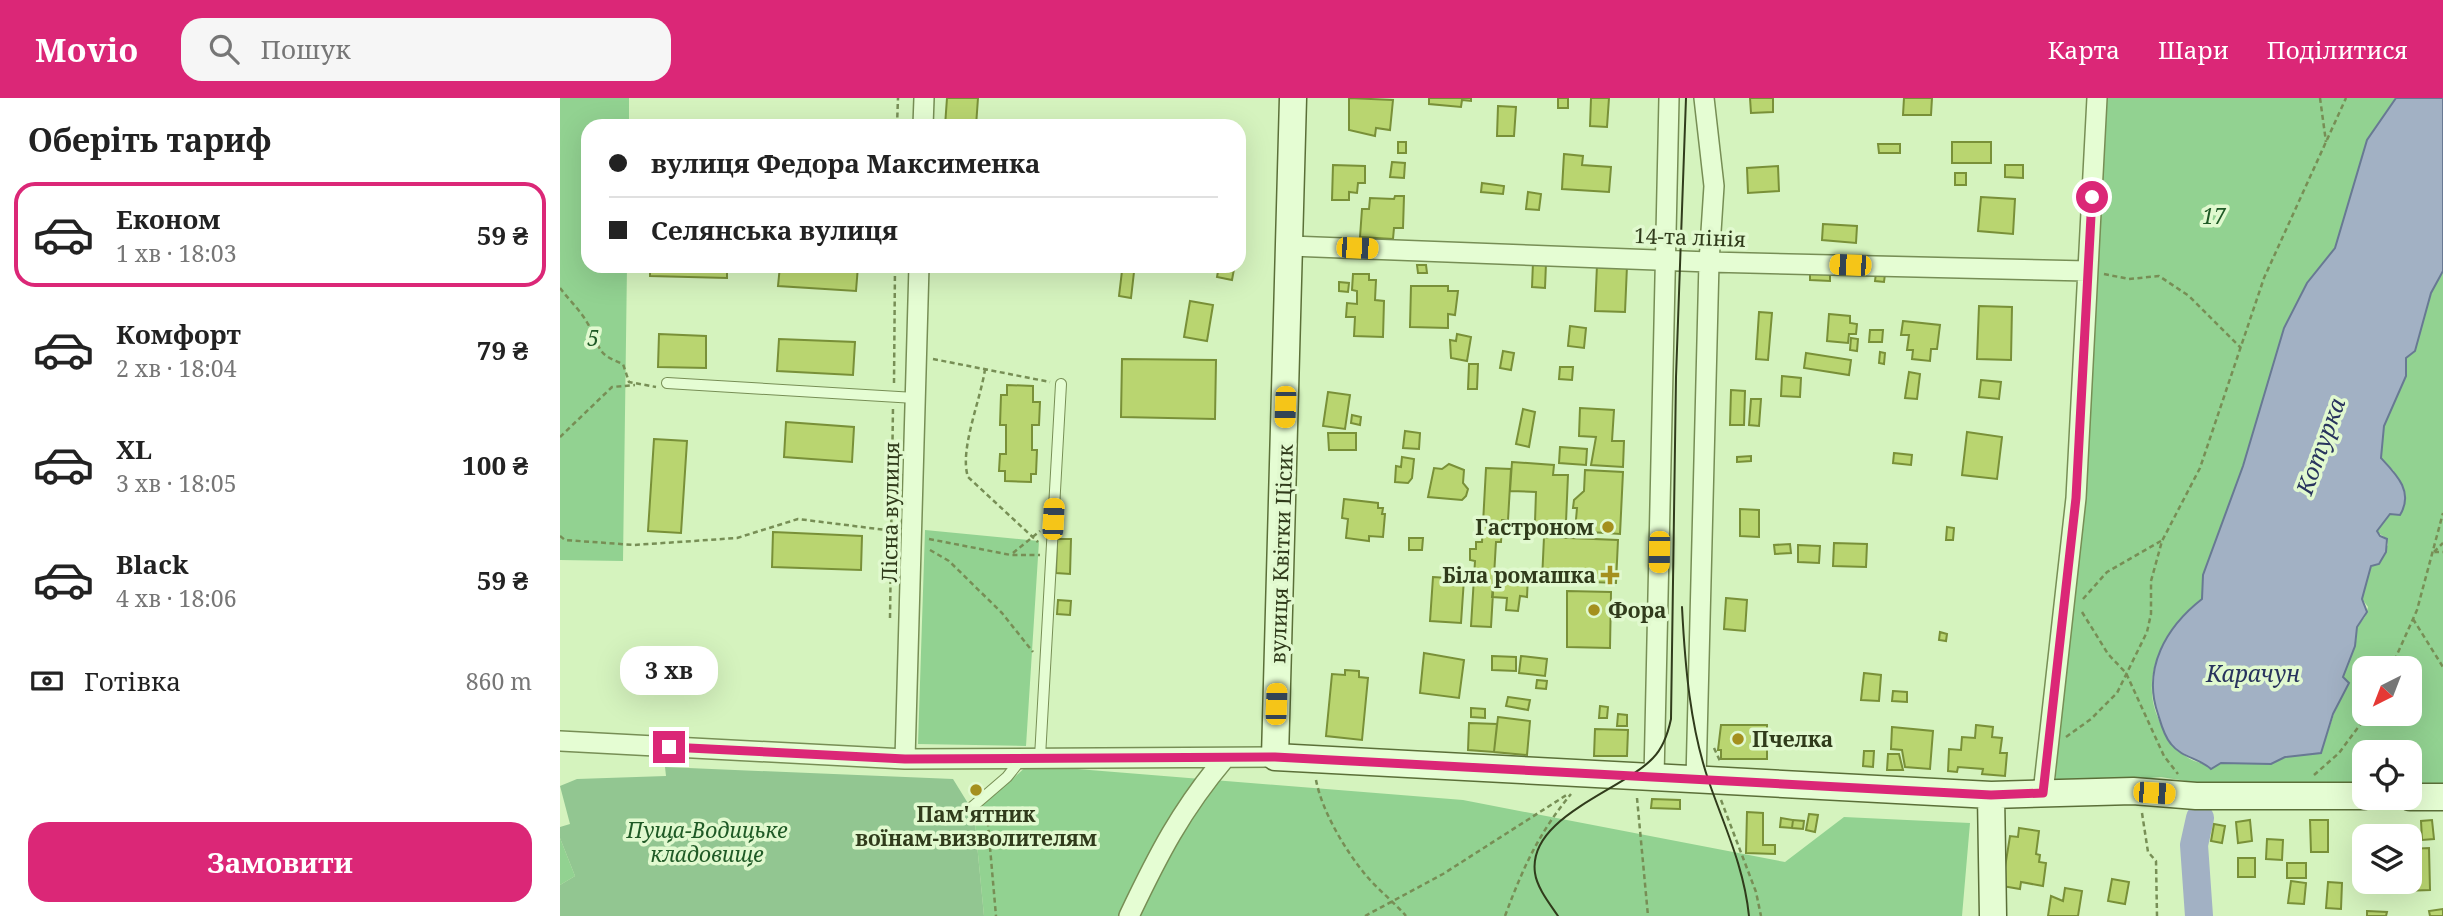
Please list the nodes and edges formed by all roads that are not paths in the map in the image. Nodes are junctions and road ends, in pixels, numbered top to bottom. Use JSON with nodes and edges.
{"nodes":[{"id":1,"x":924,"y":98,"type":"edge"},
{"id":2,"x":1293,"y":98,"type":"edge"},
{"id":3,"x":1669,"y":98,"type":"edge"},
{"id":4,"x":1704,"y":98,"type":"edge"},
{"id":5,"x":2097,"y":98,"type":"edge"},
{"id":6,"x":923,"y":119,"type":"edge"},
{"id":7,"x":1290,"y":246,"type":"junction"},
{"id":8,"x":1665,"y":259,"type":"junction"},
{"id":9,"x":1709,"y":262,"type":"junction"},
{"id":10,"x":2087,"y":271,"type":"junction"},
{"id":11,"x":919,"y":273,"type":"edge"},
{"id":12,"x":667,"y":383,"type":"road end"},
{"id":13,"x":1060,"y":384,"type":"road end"},
{"id":14,"x":915,"y":398,"type":"junction"},
{"id":15,"x":560,"y":741,"type":"edge"},
{"id":16,"x":1031,"y":757,"type":"junction"},
{"id":17,"x":1275,"y":757,"type":"junction"},
{"id":18,"x":1225,"y":758,"type":"junction"},
{"id":19,"x":905,"y":759,"type":"junction"},
{"id":20,"x":1696,"y":779,"type":"junction"},
{"id":21,"x":1645,"y":785,"type":"junction"},
{"id":22,"x":2043,"y":793,"type":"junction"},
{"id":23,"x":1991,"y":795,"type":"junction"},
{"id":24,"x":2352,"y":795,"type":"edge"},
{"id":25,"x":2422,"y":797,"type":"edge"},
{"id":26,"x":2443,"y":797,"type":"edge"},
{"id":27,"x":971,"y":808,"type":"dead end"},
{"id":28,"x":1129,"y":916,"type":"edge"},
{"id":29,"x":1993,"y":916,"type":"edge"}],
"edges":[{"from":1,"to":6,"type":"street"},
{"from":2,"to":7,"type":"street","name":"вулиця Квітки Цісик"},
{"from":3,"to":8,"type":"street"},
{"from":4,"to":9,"type":"street"},
{"from":5,"to":10,"type":"street"},
{"from":7,"to":8,"type":"street","name":"14-та лінія"},
{"from":7,"to":17,"type":"street","name":"вулиця Квітки Цісик"},
{"from":8,"to":9,"type":"street","name":"14-та лінія"},
{"from":8,"to":21,"type":"street"},
{"from":9,"to":10,"type":"street","name":"14-та лінія"},
{"from":9,"to":20,"type":"street"},
{"from":10,"to":22,"type":"street"},
{"from":11,"to":14,"type":"street","name":"Лісна вулиця"},
{"from":12,"to":14,"type":"lane"},
{"from":13,"to":16,"type":"lane"},
{"from":14,"to":19,"type":"street","name":"Лісна вулиця"},
{"from":15,"to":19,"type":"street"},
{"from":16,"to":18,"type":"street"},
{"from":16,"to":19,"type":"street"},
{"from":16,"to":27,"type":"lane"},
{"from":17,"to":18,"type":"street"},
{"from":17,"to":21,"type":"street"},
{"from":18,"to":28,"type":"street"},
{"from":20,"to":21,"type":"street"},
{"from":20,"to":23,"type":"street"},
{"from":22,"to":23,"type":"street"},
{"from":22,"to":24,"type":"street"},
{"from":23,"to":29,"type":"street"},
{"from":25,"to":26,"type":"street"}]}
